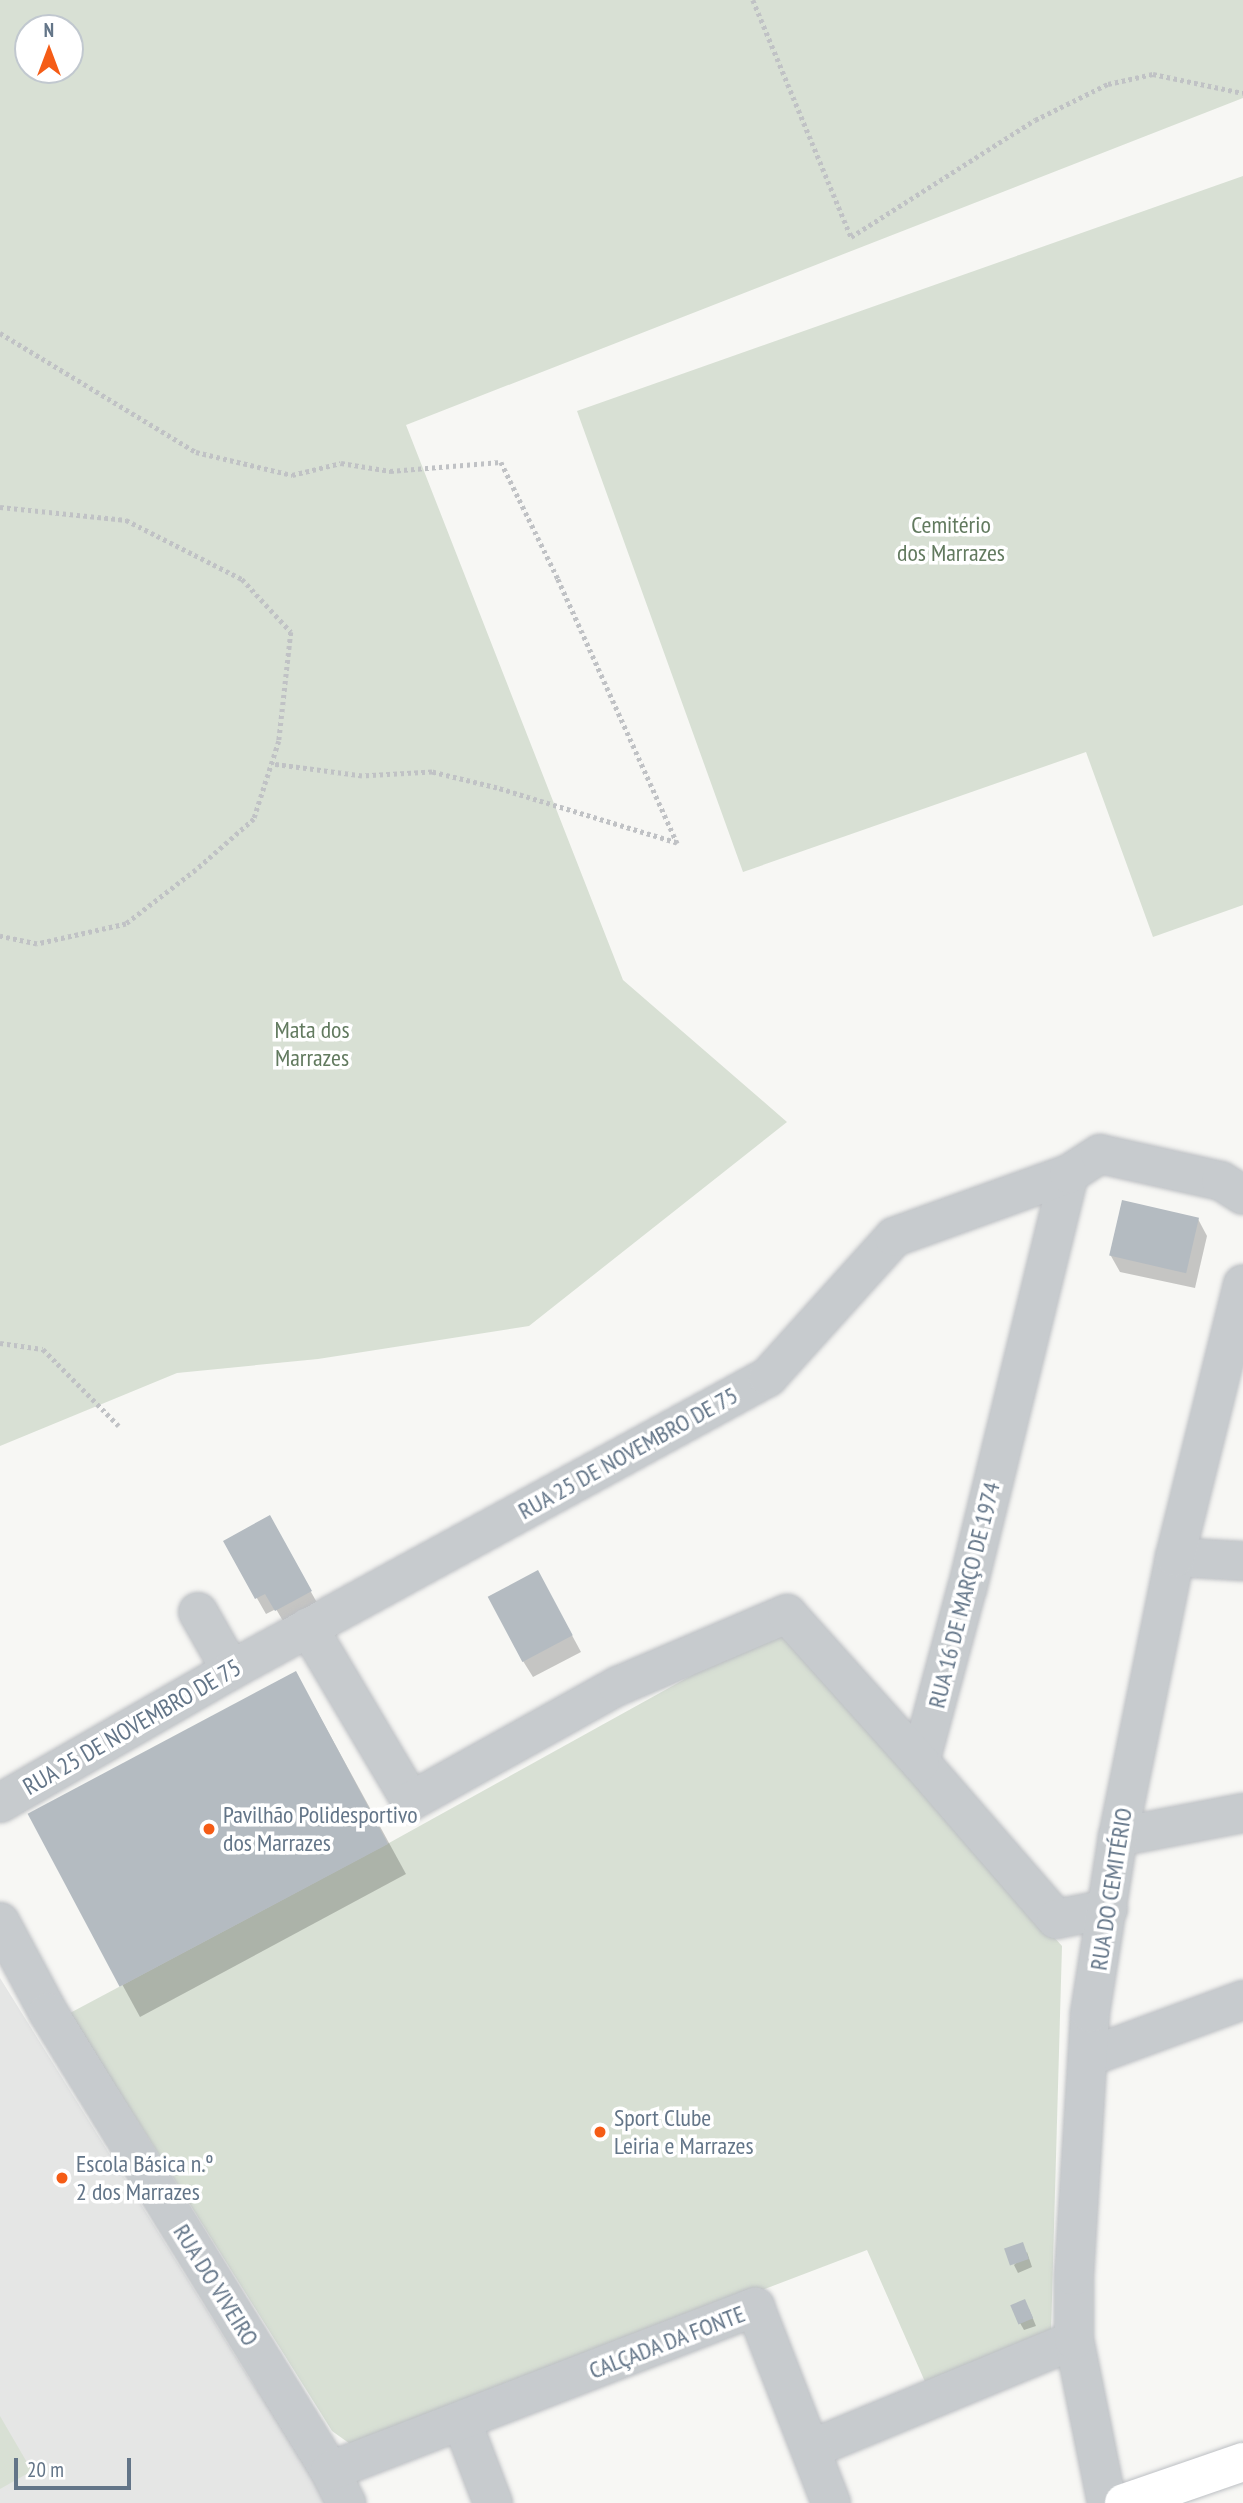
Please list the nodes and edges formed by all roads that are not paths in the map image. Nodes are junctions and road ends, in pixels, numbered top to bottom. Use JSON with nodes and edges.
{"nodes":[{"id":1,"x":1069,"y":1174,"type":"junction"},
{"id":2,"x":1243,"y":1195,"type":"edge"},
{"id":3,"x":1243,"y":1284,"type":"edge"},
{"id":4,"x":1236,"y":1338,"type":"edge"},
{"id":5,"x":1175,"y":1556,"type":"junction"},
{"id":6,"x":1243,"y":1561,"type":"edge"},
{"id":7,"x":198,"y":1612,"type":"dead end"},
{"id":8,"x":308,"y":1627,"type":"junction"},
{"id":9,"x":231,"y":1670,"type":"junction"},
{"id":10,"x":920,"y":1762,"type":"junction"},
{"id":11,"x":0,"y":1803,"type":"edge"},
{"id":12,"x":1243,"y":1813,"type":"edge"},
{"id":13,"x":1118,"y":1837,"type":"junction"},
{"id":14,"x":1108,"y":1909,"type":"junction"},
{"id":15,"x":0,"y":1922,"type":"edge"},
{"id":16,"x":1243,"y":2000,"type":"edge"},
{"id":17,"x":1088,"y":2057,"type":"junction"},
{"id":18,"x":1074,"y":2340,"type":"junction"},
{"id":19,"x":462,"y":2422,"type":"junction"},
{"id":20,"x":811,"y":2449,"type":"junction"},
{"id":21,"x":1243,"y":2462,"type":"edge"},
{"id":22,"x":338,"y":2487,"type":"edge"},
{"id":23,"x":493,"y":2503,"type":"edge"},
{"id":24,"x":831,"y":2503,"type":"edge"},
{"id":25,"x":1107,"y":2503,"type":"edge"},
{"id":26,"x":1124,"y":2503,"type":"edge"}],
"edges":[{"from":1,"to":2,"type":"street","name":"RUA 25 DE NOVEMBRO DE 75"},
{"from":1,"to":8,"type":"street","name":"RUA 25 DE NOVEMBRO DE 75"},
{"from":1,"to":10,"type":"street","name":"RUA 16 DE MARÇO DE 1974"},
{"from":3,"to":4,"type":"street","name":"RUA DO CEMITÉRIO"},
{"from":4,"to":5,"type":"street","name":"RUA DO CEMITÉRIO"},
{"from":5,"to":6,"type":"street"},
{"from":5,"to":13,"type":"street","name":"RUA DO CEMITÉRIO"},
{"from":7,"to":9,"type":"street"},
{"from":8,"to":9,"type":"street","name":"RUA 25 DE NOVEMBRO DE 75"},
{"from":8,"to":10,"type":"street"},
{"from":9,"to":11,"type":"street","name":"RUA 25 DE NOVEMBRO DE 75"},
{"from":10,"to":14,"type":"street"},
{"from":12,"to":13,"type":"street"},
{"from":13,"to":14,"type":"street","name":"RUA DO CEMITÉRIO"},
{"from":14,"to":17,"type":"street","name":"RUA DO CEMITÉRIO"},
{"from":15,"to":22,"type":"street","name":"RUA DO VIVEIRO"},
{"from":16,"to":17,"type":"street"},
{"from":17,"to":18,"type":"street","name":"RUA DO CEMITÉRIO"},
{"from":18,"to":20,"type":"street"},
{"from":18,"to":25,"type":"street","name":"RUA DO CEMITÉRIO"},
{"from":19,"to":20,"type":"street","name":"CALÇADA DA FONTE"},
{"from":19,"to":22,"type":"street"},
{"from":19,"to":23,"type":"street"},
{"from":20,"to":24,"type":"street","name":"CALÇADA DA FONTE"},
{"from":21,"to":26,"type":"main road"}]}
